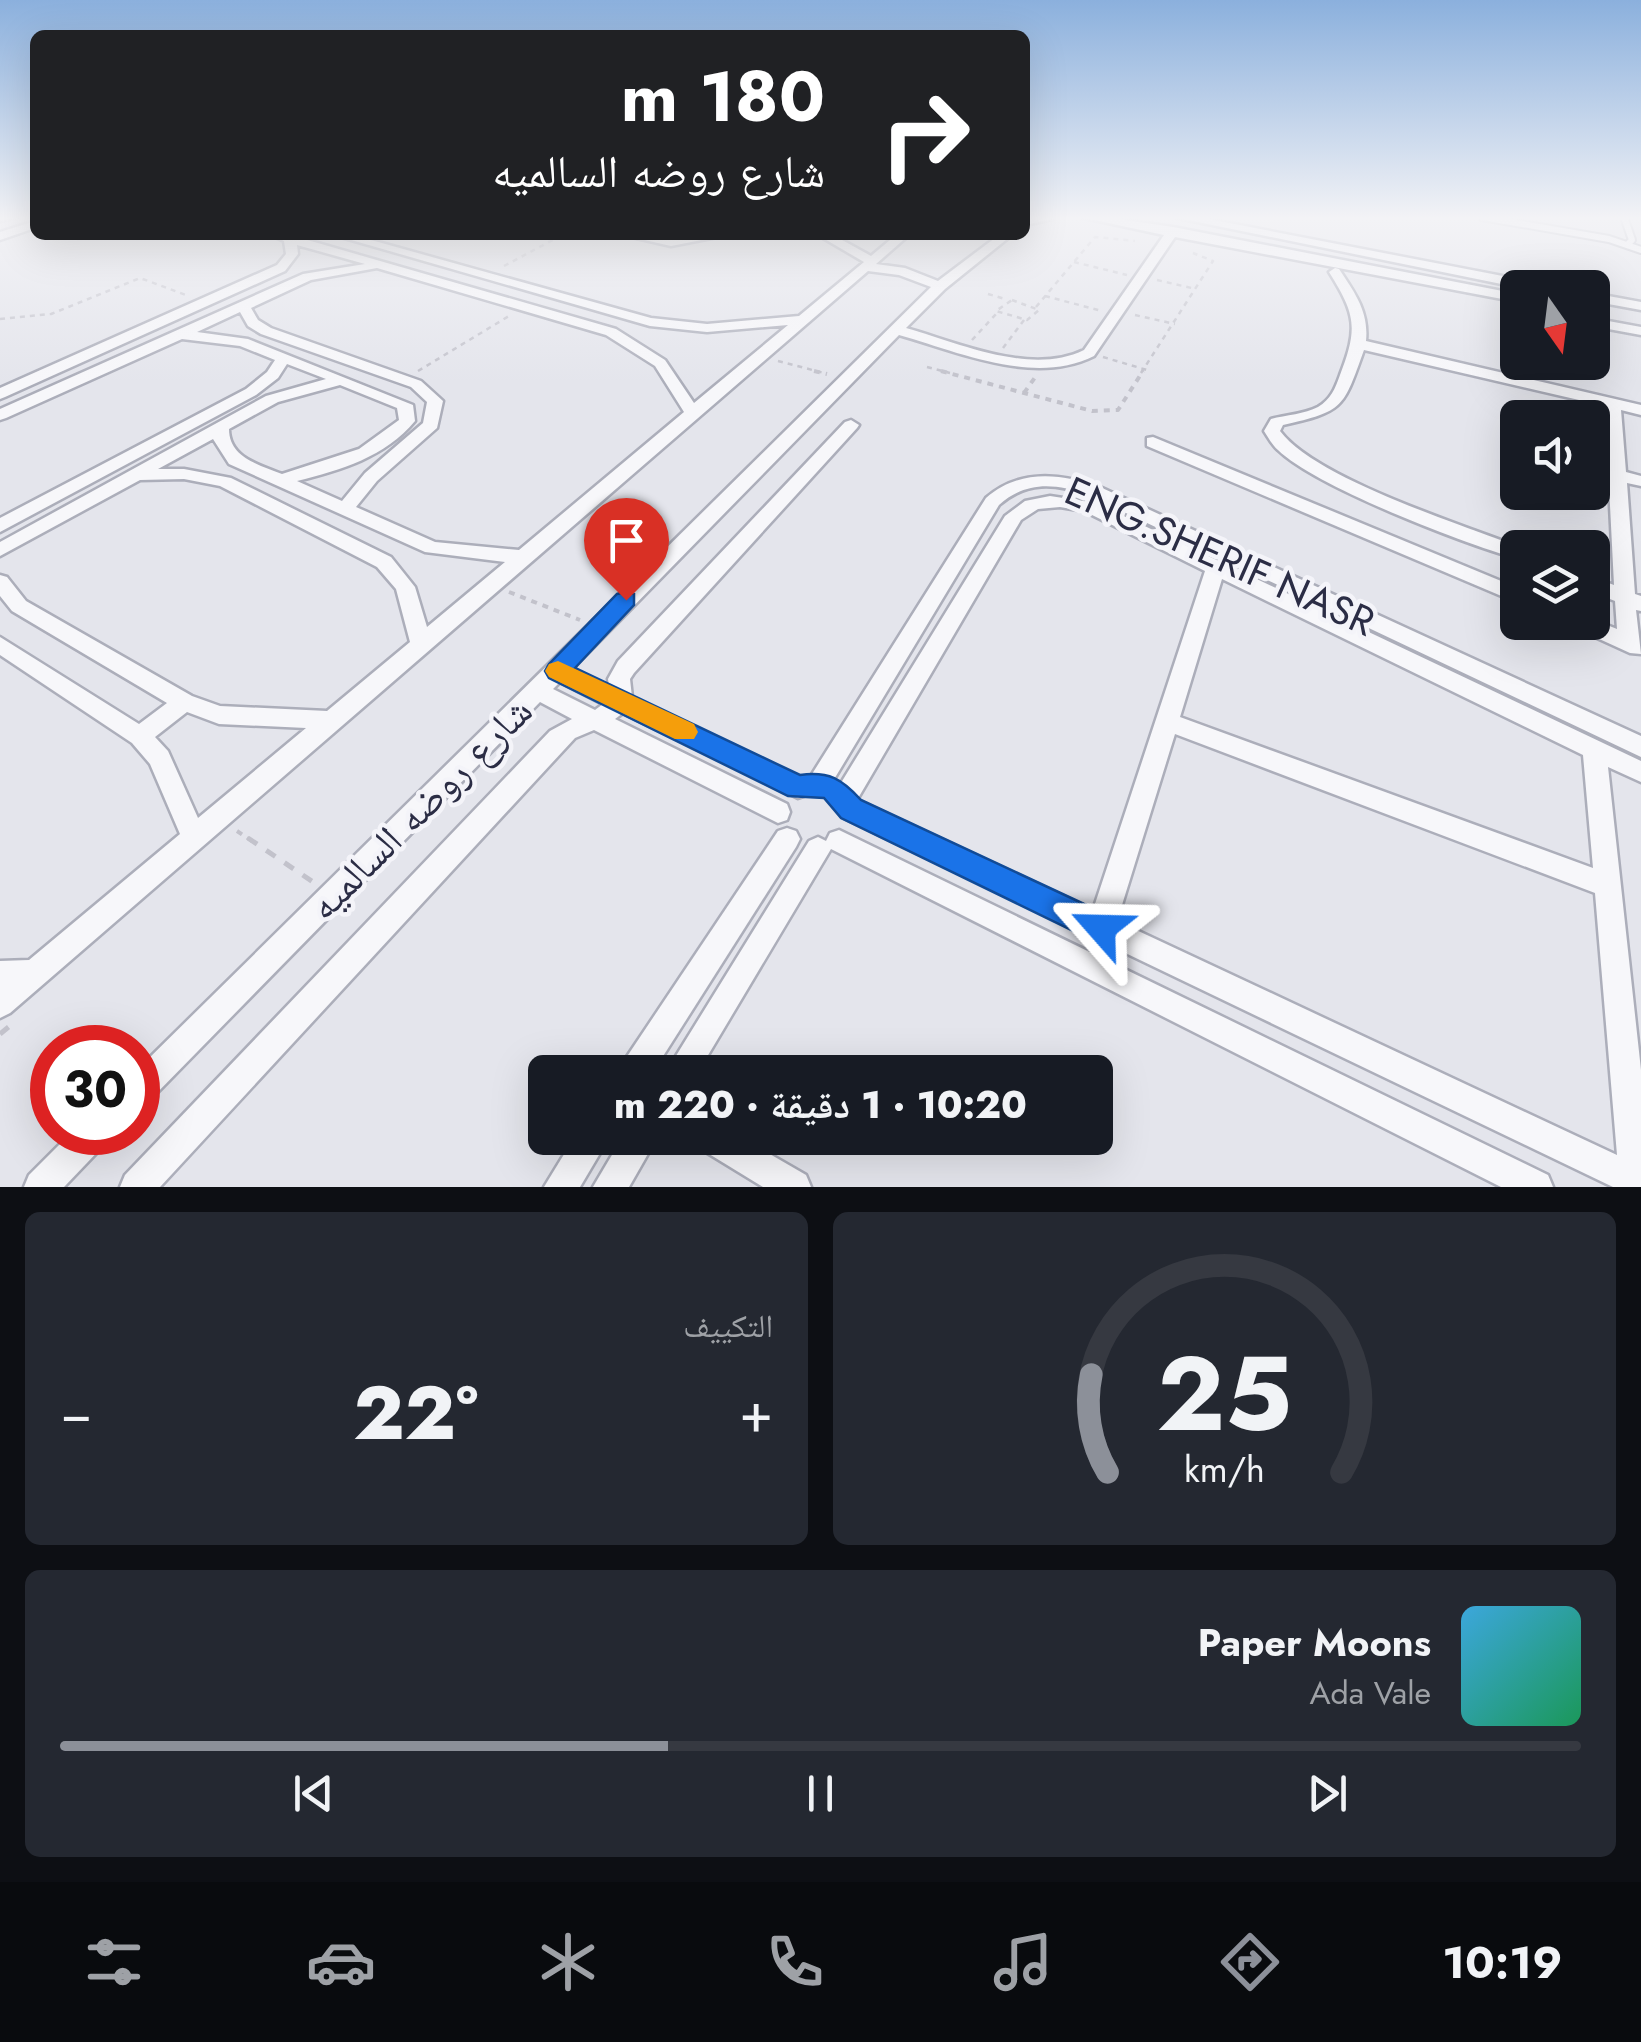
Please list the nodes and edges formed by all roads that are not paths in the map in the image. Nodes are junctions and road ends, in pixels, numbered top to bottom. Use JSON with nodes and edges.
{"nodes":[{"id":1,"x":271,"y":272,"type":"edge"},
{"id":2,"x":306,"y":272,"type":"edge"},
{"id":3,"x":344,"y":272,"type":"edge"},
{"id":4,"x":405,"y":272,"type":"edge"},
{"id":5,"x":464,"y":272,"type":"edge"},
{"id":6,"x":858,"y":272,"type":"edge"},
{"id":7,"x":905,"y":272,"type":"edge"},
{"id":8,"x":958,"y":272,"type":"edge"},
{"id":9,"x":1146,"y":272,"type":"edge"},
{"id":10,"x":1335,"y":272,"type":"edge"},
{"id":11,"x":1337,"y":272,"type":"edge"},
{"id":12,"x":1385,"y":272,"type":"edge"},
{"id":13,"x":1466,"y":272,"type":"edge"},
{"id":14,"x":308,"y":277,"type":"junction"},
{"id":15,"x":1500,"y":279,"type":"edge"},
{"id":16,"x":940,"y":286,"type":"junction"},
{"id":17,"x":1500,"y":295,"type":"edge"},
{"id":18,"x":1610,"y":297,"type":"edge"},
{"id":19,"x":1641,"y":303,"type":"edge"},
{"id":20,"x":242,"y":304,"type":"junction"},
{"id":21,"x":1500,"y":304,"type":"edge"},
{"id":22,"x":608,"y":312,"type":"junction"},
{"id":23,"x":1610,"y":316,"type":"edge"},
{"id":24,"x":802,"y":320,"type":"junction"},
{"id":25,"x":1641,"y":322,"type":"edge"},
{"id":26,"x":589,"y":324,"type":"junction"},
{"id":27,"x":1610,"y":325,"type":"edge"},
{"id":28,"x":897,"y":330,"type":"junction"},
{"id":29,"x":266,"y":331,"type":"junction"},
{"id":30,"x":1641,"y":331,"type":"edge"},
{"id":31,"x":174,"y":334,"type":"junction"},
{"id":32,"x":244,"y":342,"type":"junction"},
{"id":33,"x":1359,"y":344,"type":"junction"},
{"id":34,"x":284,"y":357,"type":"junction"},
{"id":35,"x":346,"y":380,"type":"junction"},
{"id":36,"x":252,"y":392,"type":"junction"},
{"id":37,"x":0,"y":394,"type":"edge"},
{"id":38,"x":272,"y":399,"type":"junction"},
{"id":39,"x":1614,"y":403,"type":"junction"},
{"id":40,"x":1641,"y":410,"type":"edge"},
{"id":41,"x":693,"y":413,"type":"junction"},
{"id":42,"x":0,"y":415,"type":"edge"},
{"id":43,"x":851,"y":424,"type":"dead end"},
{"id":44,"x":222,"y":427,"type":"junction"},
{"id":45,"x":1153,"y":442,"type":"dead end"},
{"id":46,"x":249,"y":468,"type":"junction"},
{"id":47,"x":1618,"y":475,"type":"junction"},
{"id":48,"x":134,"y":476,"type":"junction"},
{"id":49,"x":280,"y":480,"type":"junction"},
{"id":50,"x":1641,"y":481,"type":"edge"},
{"id":51,"x":225,"y":482,"type":"junction"},
{"id":52,"x":345,"y":510,"type":"junction"},
{"id":53,"x":0,"y":526,"type":"edge"},
{"id":54,"x":1500,"y":546,"type":"edge"},
{"id":55,"x":0,"y":550,"type":"edge"},
{"id":56,"x":524,"y":568,"type":"junction"},
{"id":57,"x":1216,"y":568,"type":"junction"},
{"id":58,"x":0,"y":582,"type":"edge"},
{"id":59,"x":1500,"y":588,"type":"edge"},
{"id":60,"x":1633,"y":600,"type":"edge"},
{"id":61,"x":1376,"y":634,"type":"junction"},
{"id":62,"x":1610,"y":635,"type":"edge"},
{"id":63,"x":421,"y":644,"type":"junction"},
{"id":64,"x":0,"y":645,"type":"edge"},
{"id":65,"x":1635,"y":646,"type":"edge"},
{"id":66,"x":558,"y":671,"type":"junction"},
{"id":67,"x":537,"y":691,"type":"junction"},
{"id":68,"x":620,"y":701,"type":"junction"},
{"id":69,"x":184,"y":702,"type":"junction"},
{"id":70,"x":333,"y":720,"type":"junction"},
{"id":71,"x":600,"y":722,"type":"junction"},
{"id":72,"x":1166,"y":722,"type":"junction"},
{"id":73,"x":140,"y":736,"type":"junction"},
{"id":74,"x":1641,"y":747,"type":"edge"},
{"id":75,"x":1594,"y":749,"type":"junction"},
{"id":76,"x":1641,"y":772,"type":"edge"},
{"id":77,"x":808,"y":786,"type":"junction"},
{"id":78,"x":848,"y":803,"type":"junction"},
{"id":79,"x":782,"y":825,"type":"junction"},
{"id":80,"x":194,"y":838,"type":"junction"},
{"id":81,"x":828,"y":845,"type":"junction"},
{"id":82,"x":1608,"y":886,"type":"junction"},
{"id":83,"x":1101,"y":928,"type":"junction"},
{"id":84,"x":34,"y":974,"type":"junction"},
{"id":85,"x":0,"y":975,"type":"edge"},
{"id":86,"x":0,"y":1003,"type":"edge"},
{"id":87,"x":645,"y":1055,"type":"edge"},
{"id":88,"x":691,"y":1055,"type":"edge"},
{"id":89,"x":160,"y":1068,"type":"edge"},
{"id":90,"x":73,"y":1155,"type":"edge"},
{"id":91,"x":582,"y":1155,"type":"edge"},
{"id":92,"x":630,"y":1155,"type":"edge"},
{"id":93,"x":740,"y":1155,"type":"edge"},
{"id":94,"x":1637,"y":1184,"type":"edge"},
{"id":95,"x":41,"y":1187,"type":"edge"},
{"id":96,"x":136,"y":1187,"type":"edge"},
{"id":97,"x":561,"y":1187,"type":"edge"},
{"id":98,"x":610,"y":1187,"type":"edge"},
{"id":99,"x":794,"y":1187,"type":"edge"},
{"id":100,"x":1536,"y":1187,"type":"edge"}],
"edges":[{"from":1,"to":37,"type":"street"},
{"from":2,"to":14,"type":"street"},
{"from":3,"to":14,"type":"street"},
{"from":4,"to":26,"type":"street"},
{"from":5,"to":22,"type":"street"},
{"from":6,"to":24,"type":"street"},
{"from":7,"to":16,"type":"street"},
{"from":8,"to":16,"type":"street","name":"شارع روضه السالميه"},
{"from":9,"to":28,"type":"street"},
{"from":10,"to":33,"type":"street"},
{"from":11,"to":21,"type":"street"},
{"from":12,"to":17,"type":"street"},
{"from":13,"to":15,"type":"street"},
{"from":14,"to":20,"type":"street"},
{"from":16,"to":28,"type":"street","name":"شارع روضه السالميه"},
{"from":18,"to":19,"type":"street"},
{"from":20,"to":29,"type":"street"},
{"from":20,"to":31,"type":"street"},
{"from":22,"to":24,"type":"street"},
{"from":22,"to":26,"type":"street"},
{"from":23,"to":25,"type":"street"},
{"from":24,"to":41,"type":"street"},
{"from":26,"to":41,"type":"street"},
{"from":27,"to":30,"type":"street"},
{"from":28,"to":66,"type":"street","name":"شارع روضه السالميه"},
{"from":29,"to":32,"type":"street"},
{"from":29,"to":52,"type":"street"},
{"from":31,"to":32,"type":"street"},
{"from":31,"to":42,"type":"street"},
{"from":32,"to":34,"type":"street"},
{"from":33,"to":39,"type":"street"},
{"from":33,"to":54,"type":"street"},
{"from":34,"to":35,"type":"street"},
{"from":34,"to":36,"type":"street"},
{"from":35,"to":38,"type":"street"},
{"from":35,"to":49,"type":"street"},
{"from":36,"to":38,"type":"street"},
{"from":36,"to":53,"type":"street"},
{"from":38,"to":44,"type":"street"},
{"from":39,"to":40,"type":"street"},
{"from":39,"to":47,"type":"street"},
{"from":41,"to":56,"type":"street"},
{"from":43,"to":68,"type":"street"},
{"from":44,"to":46,"type":"street"},
{"from":44,"to":48,"type":"street"},
{"from":45,"to":59,"type":"street"},
{"from":46,"to":49,"type":"street"},
{"from":46,"to":51,"type":"street"},
{"from":47,"to":50,"type":"street"},
{"from":47,"to":60,"type":"street"},
{"from":48,"to":51,"type":"street"},
{"from":48,"to":55,"type":"street"},
{"from":49,"to":52,"type":"street"},
{"from":51,"to":63,"type":"street"},
{"from":52,"to":56,"type":"street"},
{"from":56,"to":63,"type":"street"},
{"from":57,"to":61,"type":"street"},
{"from":57,"to":72,"type":"street"},
{"from":57,"to":78,"type":"street"},
{"from":58,"to":69,"type":"street"},
{"from":60,"to":65,"type":"street"},
{"from":61,"to":74,"type":"street","name":"ENG.SHERIF NASR"},
{"from":61,"to":75,"type":"street"},
{"from":61,"to":77,"type":"street","name":"ENG.SHERIF NASR"},
{"from":62,"to":65,"type":"street"},
{"from":63,"to":70,"type":"street"},
{"from":64,"to":73,"type":"street"},
{"from":66,"to":67,"type":"street","name":"شارع روضه السالميه"},
{"from":66,"to":68,"type":"street"},
{"from":67,"to":71,"type":"street"},
{"from":67,"to":89,"type":"street","name":"شارع روضه السالميه"},
{"from":68,"to":71,"type":"street"},
{"from":68,"to":77,"type":"street"},
{"from":69,"to":70,"type":"street"},
{"from":69,"to":73,"type":"street"},
{"from":70,"to":80,"type":"street"},
{"from":71,"to":79,"type":"street"},
{"from":71,"to":96,"type":"street"},
{"from":72,"to":82,"type":"street"},
{"from":72,"to":83,"type":"street"},
{"from":73,"to":80,"type":"street"},
{"from":75,"to":76,"type":"street"},
{"from":75,"to":82,"type":"street"},
{"from":77,"to":78,"type":"street"},
{"from":77,"to":79,"type":"street"},
{"from":78,"to":81,"type":"street"},
{"from":78,"to":83,"type":"street"},
{"from":79,"to":81,"type":"street"},
{"from":79,"to":87,"type":"street"},
{"from":80,"to":84,"type":"street"},
{"from":81,"to":88,"type":"street"},
{"from":81,"to":100,"type":"street"},
{"from":82,"to":94,"type":"street"},
{"from":83,"to":94,"type":"street"},
{"from":84,"to":85,"type":"street"},
{"from":84,"to":86,"type":"street"},
{"from":90,"to":95,"type":"street"},
{"from":91,"to":97,"type":"street"},
{"from":92,"to":98,"type":"street"},
{"from":93,"to":99,"type":"street"}]}
